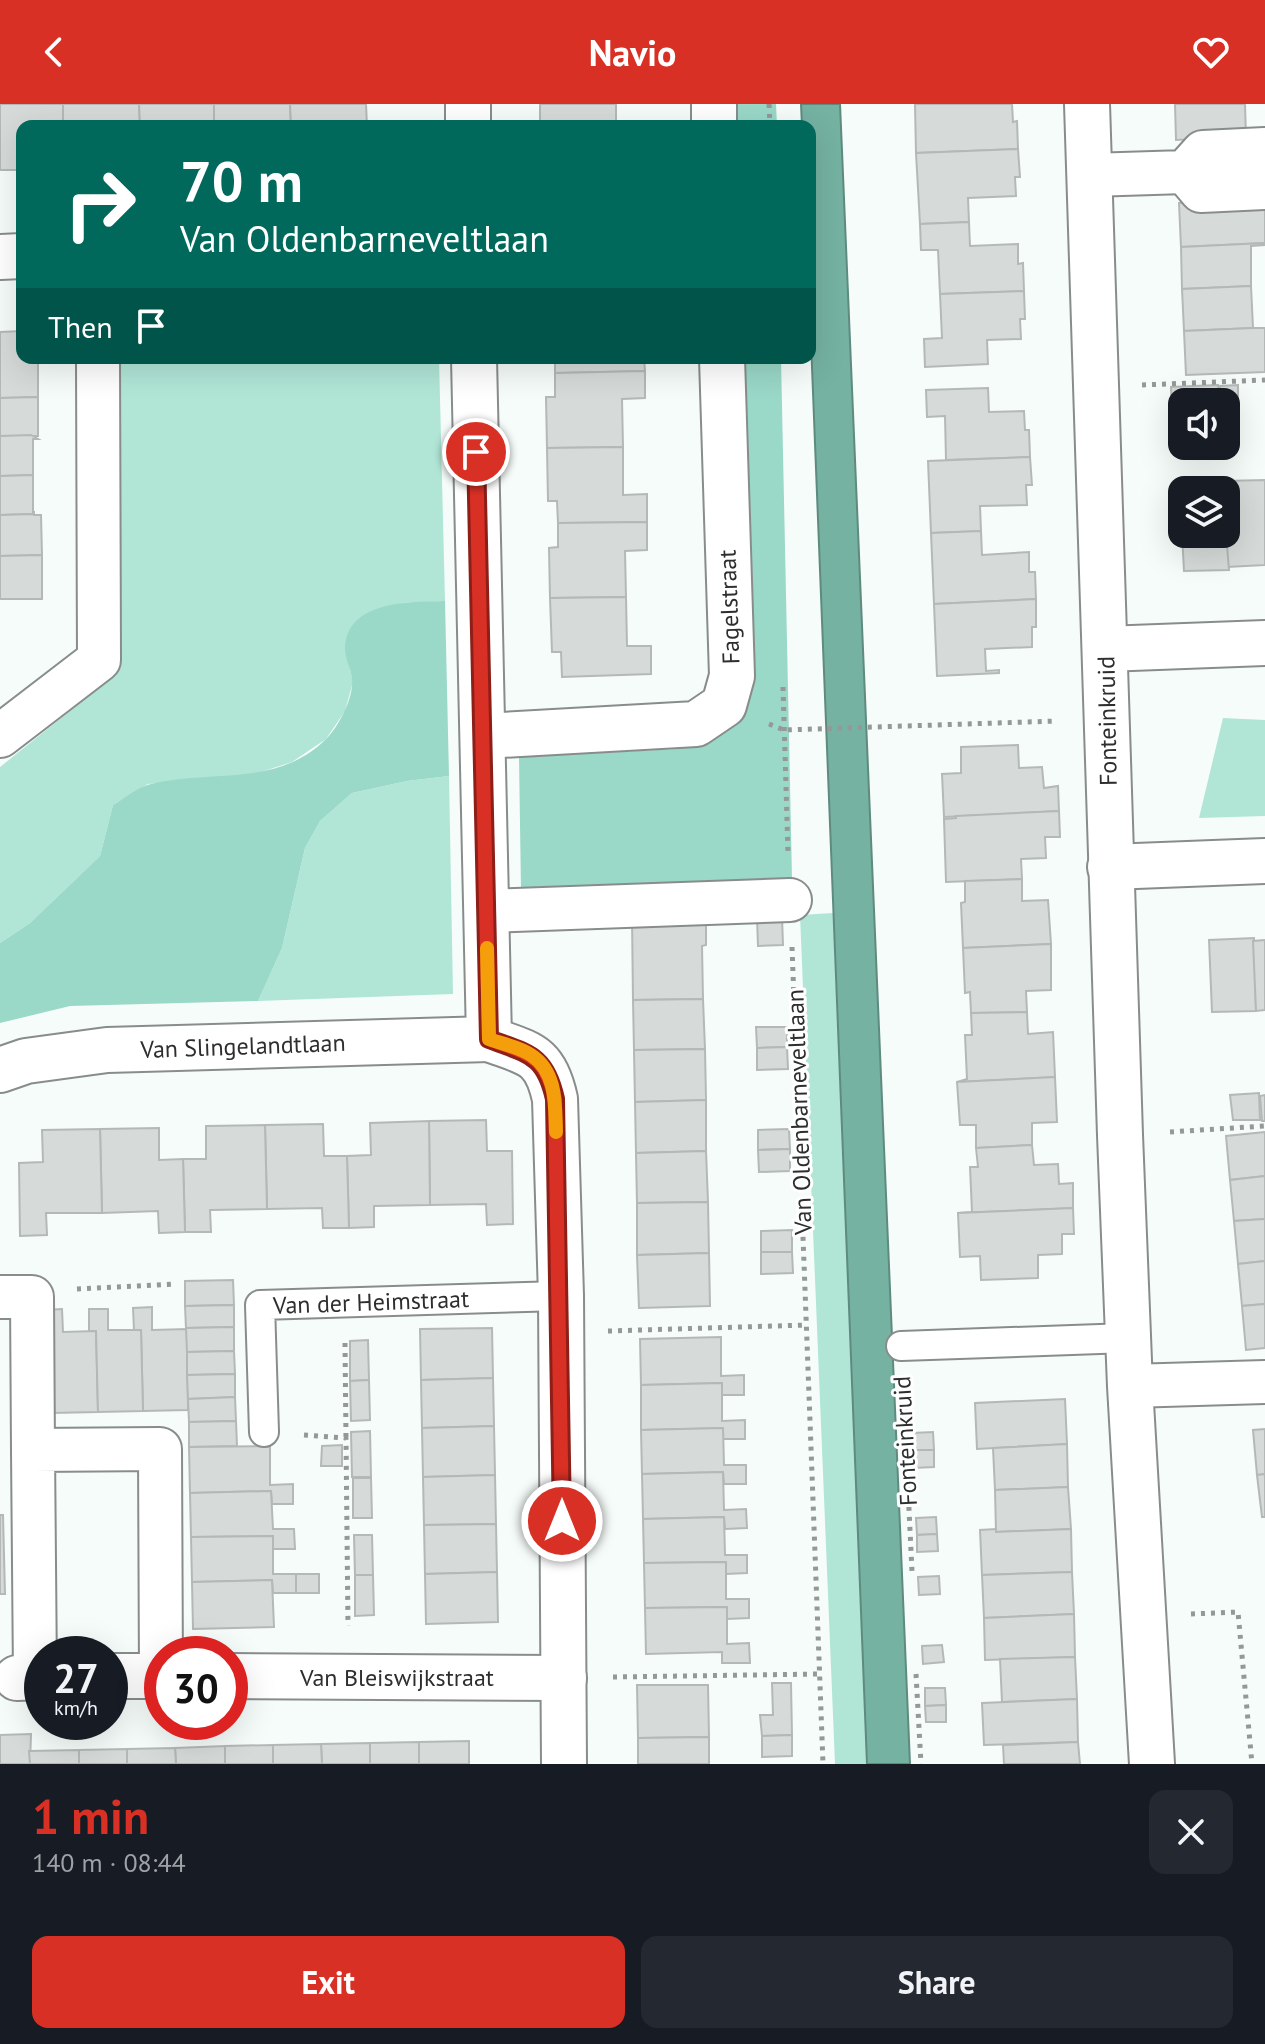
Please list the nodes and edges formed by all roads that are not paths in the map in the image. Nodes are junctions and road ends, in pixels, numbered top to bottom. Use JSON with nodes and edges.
{"nodes":[{"id":1,"x":1087,"y":104,"type":"edge"},
{"id":2,"x":1265,"y":149,"type":"edge"},
{"id":3,"x":1185,"y":172,"type":"junction"},
{"id":4,"x":1090,"y":175,"type":"junction"},
{"id":5,"x":1265,"y":188,"type":"edge"},
{"id":6,"x":98,"y":364,"type":"edge"},
{"id":7,"x":474,"y":364,"type":"edge"},
{"id":8,"x":722,"y":364,"type":"edge"},
{"id":9,"x":1265,"y":643,"type":"edge"},
{"id":10,"x":1105,"y":649,"type":"junction"},
{"id":11,"x":0,"y":736,"type":"edge"},
{"id":12,"x":483,"y":736,"type":"junction"},
{"id":13,"x":1265,"y":861,"type":"edge"},
{"id":14,"x":1110,"y":867,"type":"junction"},
{"id":15,"x":790,"y":900,"type":"road end"},
{"id":16,"x":486,"y":911,"type":"junction"},
{"id":17,"x":489,"y":1039,"type":"junction"},
{"id":18,"x":0,"y":1070,"type":"edge"},
{"id":19,"x":16,"y":1297,"type":"edge"},
{"id":20,"x":561,"y":1314,"type":"junction"},
{"id":21,"x":1128,"y":1338,"type":"junction"},
{"id":22,"x":901,"y":1346,"type":"road end"},
{"id":23,"x":1265,"y":1382,"type":"edge"},
{"id":24,"x":1130,"y":1386,"type":"junction"},
{"id":25,"x":264,"y":1432,"type":"road end"},
{"id":26,"x":33,"y":1450,"type":"junction"},
{"id":27,"x":17,"y":1618,"type":"edge"},
{"id":28,"x":162,"y":1636,"type":"edge"},
{"id":29,"x":24,"y":1648,"type":"edge"},
{"id":30,"x":248,"y":1676,"type":"edge"},
{"id":31,"x":564,"y":1678,"type":"junction"},
{"id":32,"x":564,"y":1764,"type":"edge"},
{"id":33,"x":1152,"y":1764,"type":"edge"}],
"edges":[{"from":1,"to":4,"type":"street","name":"Fonteinkruid"},
{"from":2,"to":3,"type":"street"},
{"from":3,"to":4,"type":"street"},
{"from":3,"to":5,"type":"street"},
{"from":4,"to":10,"type":"street","name":"Fonteinkruid"},
{"from":6,"to":11,"type":"street"},
{"from":7,"to":12,"type":"street"},
{"from":8,"to":12,"type":"street","name":"Fagelstraat"},
{"from":9,"to":10,"type":"street"},
{"from":10,"to":14,"type":"street","name":"Fonteinkruid"},
{"from":12,"to":16,"type":"street"},
{"from":13,"to":14,"type":"street"},
{"from":14,"to":21,"type":"street","name":"Fonteinkruid"},
{"from":15,"to":16,"type":"street"},
{"from":16,"to":17,"type":"street"},
{"from":17,"to":18,"type":"street","name":"Van Slingelandtlaan"},
{"from":17,"to":20,"type":"street"},
{"from":19,"to":26,"type":"street"},
{"from":20,"to":25,"type":"lane","name":"Van der Heimstraat"},
{"from":20,"to":31,"type":"street"},
{"from":21,"to":22,"type":"lane","name":"Fonteinkruid"},
{"from":21,"to":24,"type":"street","name":"Fonteinkruid"},
{"from":23,"to":24,"type":"street"},
{"from":24,"to":33,"type":"street","name":"Fonteinkruid"},
{"from":26,"to":27,"type":"street"},
{"from":26,"to":28,"type":"street"},
{"from":27,"to":29,"type":"street"},
{"from":30,"to":31,"type":"street","name":"Van Bleiswijkstraat"},
{"from":31,"to":32,"type":"street"}]}
